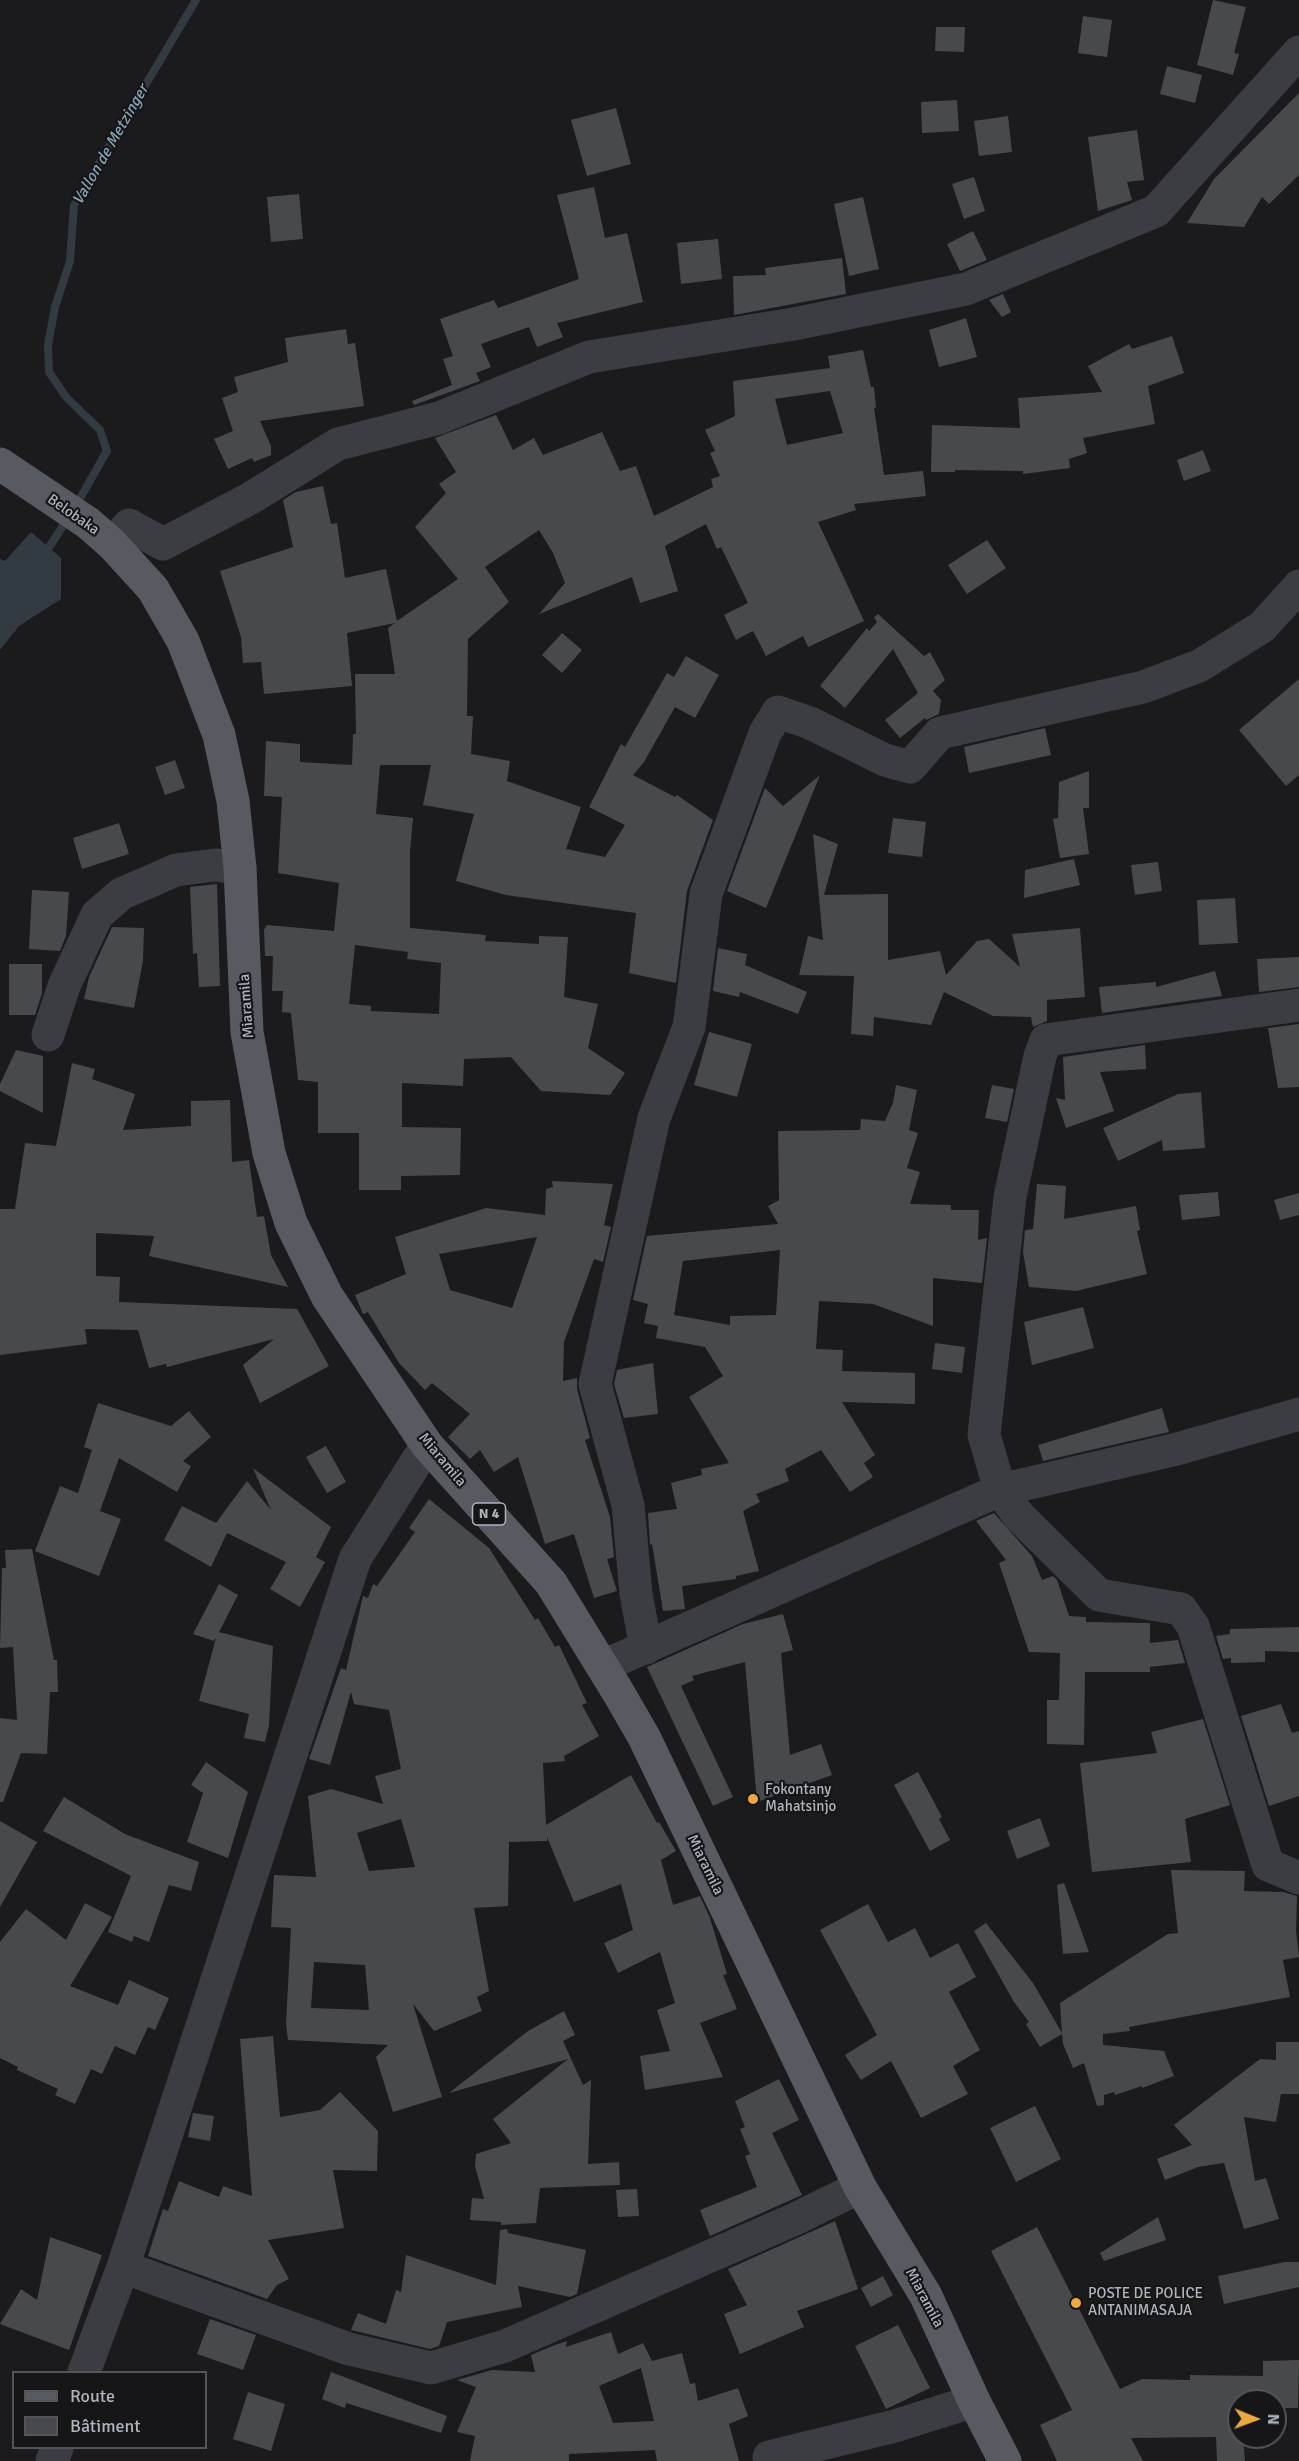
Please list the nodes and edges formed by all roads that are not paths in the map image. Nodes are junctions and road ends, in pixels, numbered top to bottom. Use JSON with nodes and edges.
{"nodes":[{"id":1,"x":1299,"y":52,"type":"edge"},
{"id":2,"x":0,"y":464,"type":"edge"},
{"id":3,"x":108,"y":540,"type":"junction"},
{"id":4,"x":1299,"y":586,"type":"edge"},
{"id":5,"x":240,"y":868,"type":"junction"},
{"id":6,"x":1299,"y":1005,"type":"edge"},
{"id":7,"x":48,"y":1035,"type":"dead end"},
{"id":8,"x":1299,"y":1414,"type":"edge"},
{"id":9,"x":427,"y":1445,"type":"junction"},
{"id":10,"x":1000,"y":1490,"type":"junction"},
{"id":11,"x":646,"y":1648,"type":"junction"},
{"id":12,"x":603,"y":1666,"type":"junction"},
{"id":13,"x":1299,"y":1878,"type":"edge"},
{"id":14,"x":860,"y":2187,"type":"junction"},
{"id":15,"x":123,"y":2267,"type":"junction"},
{"id":16,"x":85,"y":2371,"type":"edge"},
{"id":17,"x":974,"y":2401,"type":"junction"},
{"id":18,"x":769,"y":2457,"type":"dead end"},
{"id":19,"x":1005,"y":2461,"type":"edge"}],
"edges":[{"from":1,"to":3,"type":"street"},
{"from":2,"to":3,"type":"main road","name":"Belobaka","number":"N 4"},
{"from":3,"to":5,"type":"main road","name":"Miaramila","number":"N 4"},
{"from":4,"to":11,"type":"street"},
{"from":5,"to":7,"type":"street"},
{"from":5,"to":9,"type":"main road","name":"Miaramila","number":"N 4"},
{"from":6,"to":10,"type":"street"},
{"from":8,"to":10,"type":"street"},
{"from":9,"to":12,"type":"main road","name":"Miaramila","number":"N 4"},
{"from":9,"to":15,"type":"street"},
{"from":10,"to":11,"type":"street"},
{"from":10,"to":13,"type":"street"},
{"from":11,"to":12,"type":"street"},
{"from":12,"to":14,"type":"main road","name":"Miaramila","number":"N 4"},
{"from":14,"to":15,"type":"street"},
{"from":14,"to":17,"type":"main road","name":"Miaramila","number":"N 4"},
{"from":15,"to":16,"type":"street"},
{"from":17,"to":18,"type":"street"},
{"from":17,"to":19,"type":"main road","name":"Miaramila","number":"N 4"}]}
